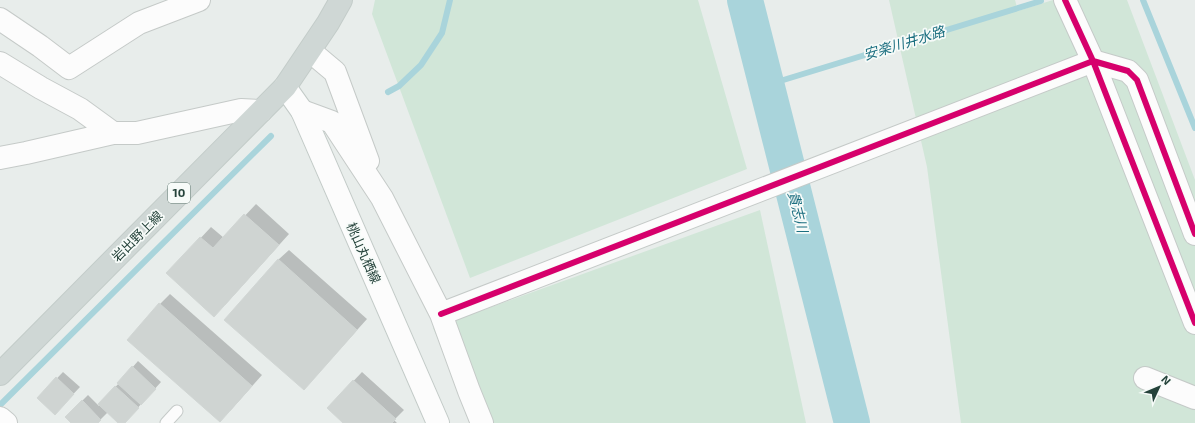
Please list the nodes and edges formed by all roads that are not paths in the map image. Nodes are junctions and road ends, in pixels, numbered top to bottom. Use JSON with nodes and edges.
{"nodes":[{"id":1,"x":199,"y":0,"type":"edge"},
{"id":2,"x":341,"y":0,"type":"edge"},
{"id":3,"x":1066,"y":0,"type":"edge"},
{"id":4,"x":0,"y":19,"type":"edge"},
{"id":5,"x":310,"y":51,"type":"junction"},
{"id":6,"x":1093,"y":61,"type":"junction"},
{"id":7,"x":0,"y":63,"type":"edge"},
{"id":8,"x":285,"y":87,"type":"junction"},
{"id":9,"x":261,"y":111,"type":"junction"},
{"id":10,"x":302,"y":111,"type":"junction"},
{"id":11,"x":113,"y":133,"type":"junction"},
{"id":12,"x":0,"y":158,"type":"edge"},
{"id":13,"x":382,"y":198,"type":"junction"},
{"id":14,"x":1195,"y":234,"type":"edge"},
{"id":15,"x":441,"y":314,"type":"junction"},
{"id":16,"x":1195,"y":323,"type":"edge"},
{"id":17,"x":0,"y":374,"type":"edge"},
{"id":18,"x":1146,"y":378,"type":"dead end"},
{"id":19,"x":1195,"y":398,"type":"edge"},
{"id":20,"x":177,"y":411,"type":"dead end"},
{"id":21,"x":0,"y":418,"type":"edge"},
{"id":22,"x":6,"y":423,"type":"edge"},
{"id":23,"x":166,"y":423,"type":"edge"},
{"id":24,"x":438,"y":423,"type":"edge"},
{"id":25,"x":482,"y":423,"type":"edge"}],
"edges":[{"from":1,"to":4,"type":"street"},
{"from":2,"to":5,"type":"main road","name":"岩出野上線","number":"10"},
{"from":3,"to":6,"type":"street"},
{"from":5,"to":8,"type":"main road","name":"岩出野上線","number":"10"},
{"from":5,"to":13,"type":"street"},
{"from":6,"to":14,"type":"street"},
{"from":6,"to":15,"type":"street"},
{"from":6,"to":16,"type":"street"},
{"from":7,"to":11,"type":"street"},
{"from":8,"to":9,"type":"main road","name":"岩出野上線","number":"10"},
{"from":8,"to":10,"type":"street","name":"桃山丸栖線"},
{"from":9,"to":11,"type":"street"},
{"from":9,"to":17,"type":"main road","name":"岩出野上線","number":"10"},
{"from":10,"to":13,"type":"street"},
{"from":10,"to":24,"type":"street","name":"桃山丸栖線"},
{"from":11,"to":12,"type":"street"},
{"from":13,"to":15,"type":"street"},
{"from":15,"to":25,"type":"street"},
{"from":18,"to":19,"type":"street"},
{"from":20,"to":23,"type":"lane"},
{"from":21,"to":22,"type":"street"}]}
